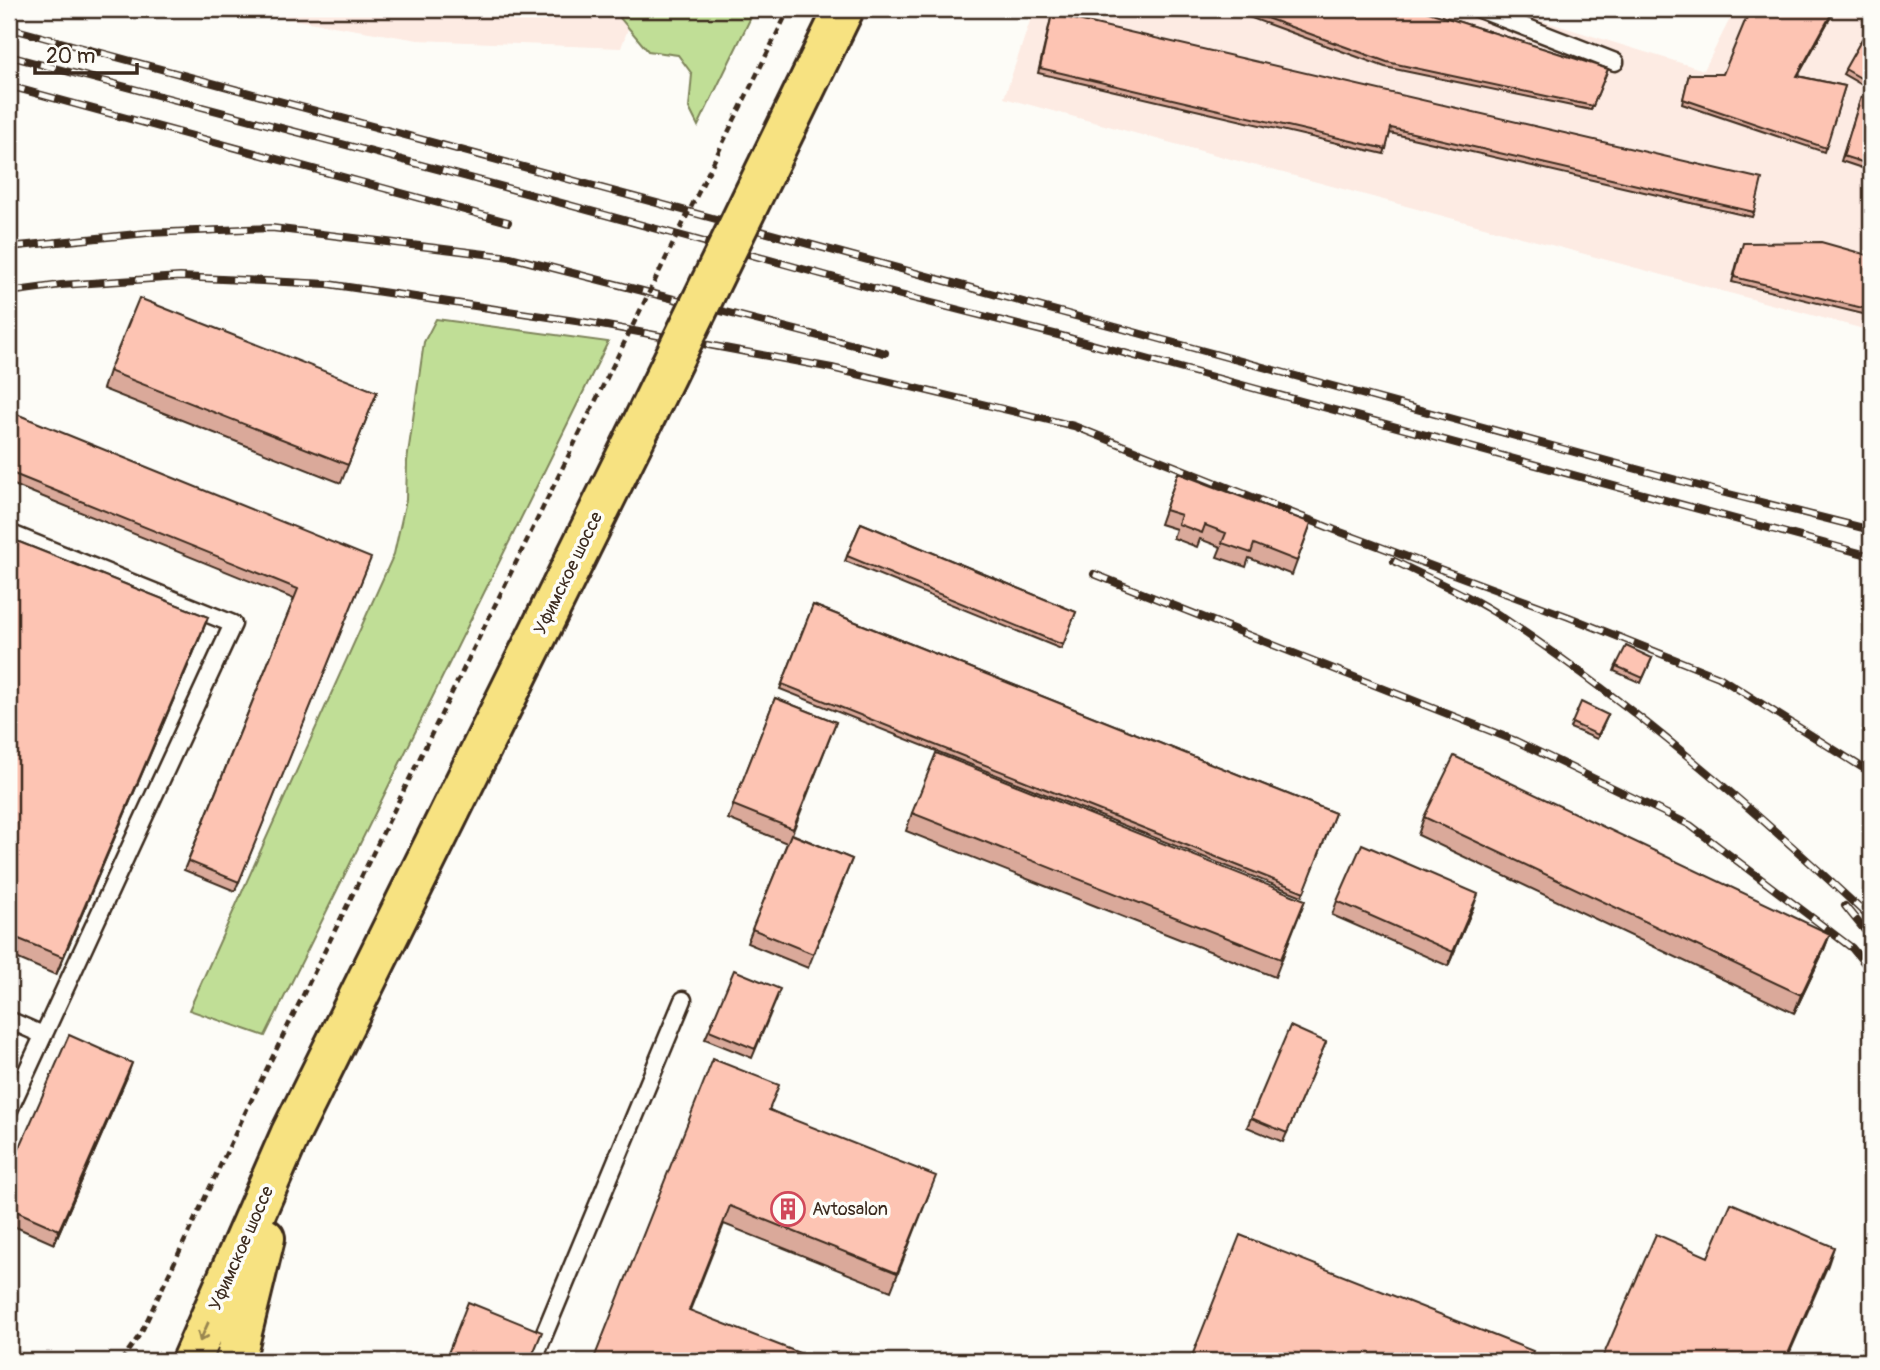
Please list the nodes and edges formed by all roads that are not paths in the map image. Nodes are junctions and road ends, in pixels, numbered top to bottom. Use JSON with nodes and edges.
{"nodes":[{"id":1,"x":844,"y":9,"type":"edge"},
{"id":2,"x":1479,"y":9,"type":"edge"},
{"id":3,"x":1615,"y":62,"type":"dead end"},
{"id":4,"x":9,"y":533,"type":"edge"},
{"id":5,"x":682,"y":999,"type":"dead end"},
{"id":6,"x":9,"y":1020,"type":"edge"},
{"id":7,"x":43,"y":1035,"type":"junction"},
{"id":8,"x":9,"y":1110,"type":"edge"},
{"id":9,"x":290,"y":1136,"type":"junction"},
{"id":10,"x":191,"y":1361,"type":"edge"},
{"id":11,"x":235,"y":1361,"type":"edge"},
{"id":12,"x":533,"y":1361,"type":"edge"}],
"edges":[{"from":1,"to":9,"type":"main road","name":"Уфимское шоссе","bridge":true},
{"from":2,"to":3,"type":"lane"},
{"from":4,"to":7,"type":"lane"},
{"from":5,"to":12,"type":"lane"},
{"from":6,"to":7,"type":"lane"},
{"from":7,"to":8,"type":"lane"},
{"from":9,"to":10,"type":"main road","name":"Уфимское шоссе","one_way":true},
{"from":9,"to":11,"type":"main road","name":"Уфимское шоссе"}]}
